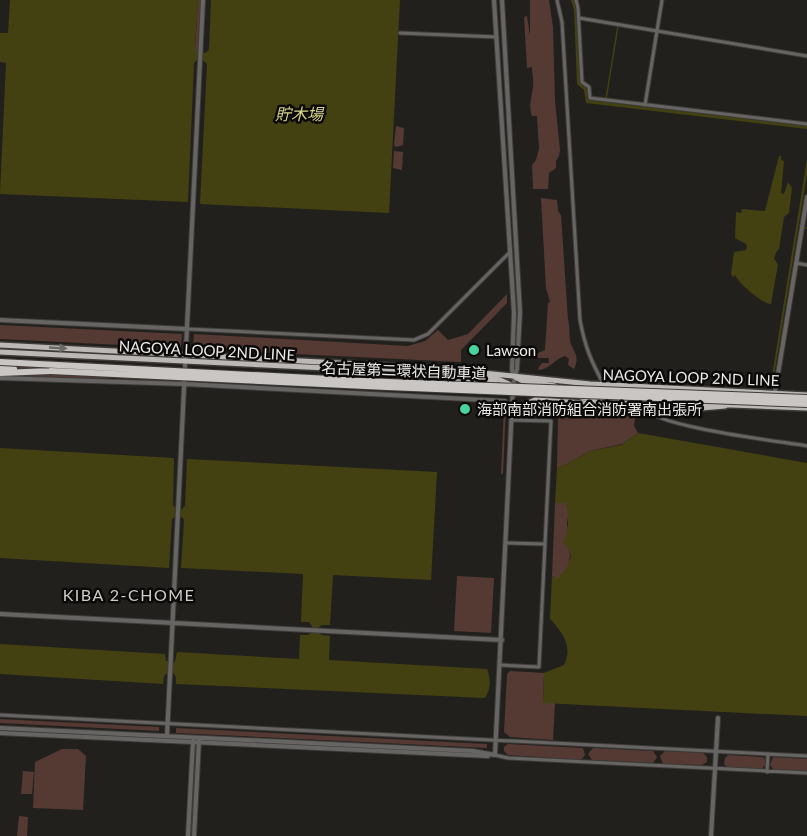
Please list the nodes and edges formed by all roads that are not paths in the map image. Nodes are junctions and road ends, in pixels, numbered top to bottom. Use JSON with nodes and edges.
{"nodes":[{"id":1,"x":204,"y":0,"type":"edge"},
{"id":2,"x":494,"y":0,"type":"edge"},
{"id":3,"x":502,"y":0,"type":"edge"},
{"id":4,"x":557,"y":0,"type":"edge"},
{"id":5,"x":576,"y":0,"type":"edge"},
{"id":6,"x":662,"y":0,"type":"edge"},
{"id":7,"x":579,"y":18,"type":"junction"},
{"id":8,"x":657,"y":30,"type":"junction"},
{"id":9,"x":400,"y":33,"type":"dead end"},
{"id":10,"x":497,"y":37,"type":"junction"},
{"id":11,"x":807,"y":56,"type":"edge"},
{"id":12,"x":645,"y":105,"type":"junction"},
{"id":13,"x":807,"y":124,"type":"edge"},
{"id":14,"x":807,"y":197,"type":"edge"},
{"id":15,"x":510,"y":252,"type":"junction"},
{"id":16,"x":796,"y":263,"type":"junction"},
{"id":17,"x":807,"y":265,"type":"edge"},
{"id":18,"x":0,"y":320,"type":"edge"},
{"id":19,"x":188,"y":329,"type":"junction"},
{"id":20,"x":0,"y":345,"type":"edge"},
{"id":21,"x":0,"y":352,"type":"edge"},
{"id":22,"x":186,"y":358,"type":"junction"},
{"id":23,"x":0,"y":362,"type":"edge"},
{"id":24,"x":0,"y":368,"type":"edge"},
{"id":25,"x":452,"y":370,"type":"junction"},
{"id":26,"x":51,"y":371,"type":"junction"},
{"id":27,"x":0,"y":373,"type":"edge"},
{"id":28,"x":514,"y":376,"type":"junction"},
{"id":29,"x":0,"y":378,"type":"edge"},
{"id":30,"x":184,"y":384,"type":"junction"},
{"id":31,"x":513,"y":386,"type":"junction"},
{"id":32,"x":605,"y":386,"type":"junction"},
{"id":33,"x":775,"y":392,"type":"junction"},
{"id":34,"x":807,"y":396,"type":"edge"},
{"id":35,"x":505,"y":401,"type":"dead end"},
{"id":36,"x":696,"y":403,"type":"junction"},
{"id":37,"x":738,"y":405,"type":"junction"},
{"id":38,"x":807,"y":406,"type":"edge"},
{"id":39,"x":642,"y":407,"type":"junction"},
{"id":40,"x":512,"y":418,"type":"junction"},
{"id":41,"x":807,"y":446,"type":"edge"},
{"id":42,"x":506,"y":543,"type":"junction"},
{"id":43,"x":545,"y":544,"type":"junction"},
{"id":44,"x":0,"y":614,"type":"edge"},
{"id":45,"x":172,"y":623,"type":"junction"},
{"id":46,"x":502,"y":640,"type":"junction"},
{"id":47,"x":500,"y":665,"type":"junction"},
{"id":48,"x":0,"y":715,"type":"edge"},
{"id":49,"x":718,"y":718,"type":"dead end"},
{"id":50,"x":167,"y":724,"type":"junction"},
{"id":51,"x":0,"y":728,"type":"edge"},
{"id":52,"x":0,"y":733,"type":"edge"},
{"id":53,"x":166,"y":736,"type":"junction"},
{"id":54,"x":193,"y":740,"type":"junction"},
{"id":55,"x":199,"y":740,"type":"junction"},
{"id":56,"x":496,"y":740,"type":"junction"},
{"id":57,"x":716,"y":751,"type":"junction"},
{"id":58,"x":768,"y":754,"type":"junction"},
{"id":59,"x":495,"y":755,"type":"junction"},
{"id":60,"x":807,"y":756,"type":"edge"},
{"id":61,"x":715,"y":769,"type":"junction"},
{"id":62,"x":767,"y":772,"type":"junction"},
{"id":63,"x":807,"y":773,"type":"edge"},
{"id":64,"x":188,"y":836,"type":"edge"},
{"id":65,"x":194,"y":836,"type":"edge"},
{"id":66,"x":711,"y":836,"type":"edge"}],
"edges":[{"from":1,"to":19,"type":"street"},
{"from":2,"to":10,"type":"street"},
{"from":3,"to":28,"type":"street"},
{"from":4,"to":32,"type":"street"},
{"from":5,"to":7,"type":"street"},
{"from":6,"to":8,"type":"street"},
{"from":7,"to":8,"type":"street"},
{"from":7,"to":12,"type":"street"},
{"from":8,"to":11,"type":"street"},
{"from":8,"to":12,"type":"street"},
{"from":9,"to":10,"type":"street"},
{"from":10,"to":15,"type":"street"},
{"from":12,"to":13,"type":"street"},
{"from":14,"to":16,"type":"street"},
{"from":15,"to":19,"type":"street"},
{"from":15,"to":28,"type":"street"},
{"from":16,"to":17,"type":"street"},
{"from":16,"to":33,"type":"street"},
{"from":18,"to":19,"type":"street"},
{"from":19,"to":22,"type":"street"},
{"from":20,"to":22,"type":"highway","name":"NAGOYA LOOP 2ND LINE","one_way":true},
{"from":21,"to":22,"type":"highway","name":"NAGOYA LOOP 2ND LINE"},
{"from":22,"to":25,"type":"highway","name":"NAGOYA LOOP 2ND LINE"},
{"from":22,"to":30,"type":"street"},
{"from":22,"to":31,"type":"highway","name":"NAGOYA LOOP 2ND LINE"},
{"from":23,"to":34,"type":"highway","name":"名古屋第二環状自動車道","bridge":true},
{"from":24,"to":26,"type":"highway"},
{"from":25,"to":28,"type":"highway","name":"NAGOYA LOOP 2ND LINE"},
{"from":25,"to":31,"type":"highway"},
{"from":26,"to":27,"type":"highway"},
{"from":26,"to":38,"type":"highway","name":"名古屋第二環状自動車道","bridge":true},
{"from":28,"to":31,"type":"street"},
{"from":28,"to":32,"type":"highway","name":"NAGOYA LOOP 2ND LINE"},
{"from":28,"to":36,"type":"highway"},
{"from":29,"to":30,"type":"street"},
{"from":30,"to":35,"type":"street"},
{"from":30,"to":45,"type":"street"},
{"from":31,"to":36,"type":"highway","name":"NAGOYA LOOP 2ND LINE"},
{"from":31,"to":40,"type":"street"},
{"from":32,"to":33,"type":"highway","name":"NAGOYA LOOP 2ND LINE"},
{"from":33,"to":34,"type":"highway","name":"NAGOYA LOOP 2ND LINE"},
{"from":36,"to":37,"type":"highway","name":"NAGOYA LOOP 2ND LINE"},
{"from":37,"to":38,"type":"highway","name":"NAGOYA LOOP 2ND LINE"},
{"from":37,"to":39,"type":"highway"},
{"from":39,"to":40,"type":"highway"},
{"from":39,"to":41,"type":"street"},
{"from":40,"to":42,"type":"street"},
{"from":40,"to":43,"type":"street"},
{"from":42,"to":43,"type":"street"},
{"from":42,"to":46,"type":"street"},
{"from":43,"to":47,"type":"street"},
{"from":44,"to":45,"type":"street"},
{"from":45,"to":46,"type":"street"},
{"from":45,"to":50,"type":"street"},
{"from":46,"to":47,"type":"street"},
{"from":47,"to":56,"type":"street"},
{"from":48,"to":50,"type":"street"},
{"from":49,"to":57,"type":"street"},
{"from":50,"to":53,"type":"street"},
{"from":50,"to":56,"type":"street"},
{"from":51,"to":53,"type":"street"},
{"from":52,"to":54,"type":"street"},
{"from":53,"to":54,"type":"street"},
{"from":54,"to":55,"type":"street"},
{"from":54,"to":64,"type":"street"},
{"from":55,"to":59,"type":"street"},
{"from":55,"to":65,"type":"street"},
{"from":56,"to":57,"type":"street"},
{"from":56,"to":59,"type":"street"},
{"from":57,"to":58,"type":"street"},
{"from":57,"to":61,"type":"street"},
{"from":58,"to":60,"type":"street"},
{"from":58,"to":62,"type":"street"},
{"from":59,"to":61,"type":"street"},
{"from":61,"to":62,"type":"street"},
{"from":61,"to":66,"type":"street"},
{"from":62,"to":63,"type":"street"}]}
